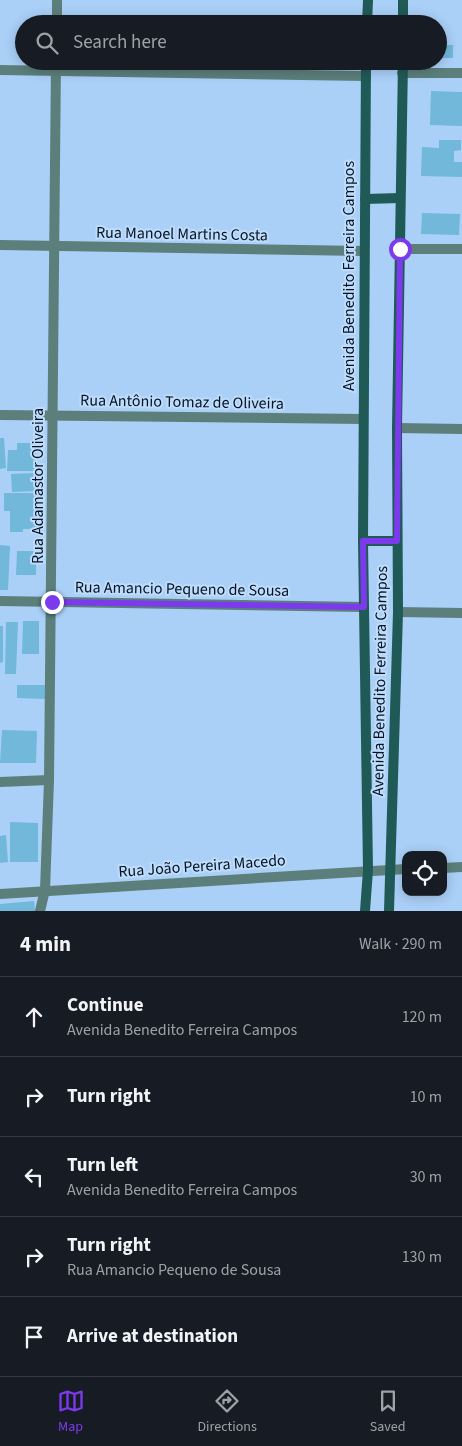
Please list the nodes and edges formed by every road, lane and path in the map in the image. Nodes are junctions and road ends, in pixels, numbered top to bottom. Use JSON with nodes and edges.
{"nodes":[{"id":1,"x":57,"y":0,"type":"edge"},
{"id":2,"x":368,"y":0,"type":"edge"},
{"id":3,"x":403,"y":0,"type":"edge"},
{"id":4,"x":56,"y":15,"type":"edge"},
{"id":5,"x":367,"y":15,"type":"edge"},
{"id":6,"x":403,"y":15,"type":"edge"},
{"id":7,"x":15,"y":69,"type":"edge"},
{"id":8,"x":0,"y":70,"type":"edge"},
{"id":9,"x":56,"y":70,"type":"edge"},
{"id":10,"x":180,"y":70,"type":"edge"},
{"id":11,"x":366,"y":70,"type":"edge"},
{"id":12,"x":402,"y":70,"type":"edge"},
{"id":13,"x":402,"y":73,"type":"junction"},
{"id":14,"x":462,"y":73,"type":"edge"},
{"id":15,"x":366,"y":76,"type":"junction"},
{"id":16,"x":400,"y":198,"type":"junction"},
{"id":17,"x":365,"y":199,"type":"junction"},
{"id":18,"x":0,"y":246,"type":"edge"},
{"id":19,"x":54,"y":247,"type":"junction"},
{"id":20,"x":400,"y":249,"type":"junction"},
{"id":21,"x":462,"y":249,"type":"edge"},
{"id":22,"x":363,"y":251,"type":"junction"},
{"id":23,"x":0,"y":415,"type":"edge"},
{"id":24,"x":53,"y":416,"type":"junction"},
{"id":25,"x":363,"y":419,"type":"junction"},
{"id":26,"x":397,"y":428,"type":"junction"},
{"id":27,"x":462,"y":429,"type":"edge"},
{"id":28,"x":363,"y":541,"type":"junction"},
{"id":29,"x":397,"y":541,"type":"junction"},
{"id":30,"x":0,"y":601,"type":"edge"},
{"id":31,"x":52,"y":602,"type":"junction"},
{"id":32,"x":364,"y":607,"type":"junction"},
{"id":33,"x":398,"y":612,"type":"junction"},
{"id":34,"x":462,"y":613,"type":"edge"},
{"id":35,"x":49,"y":780,"type":"junction"},
{"id":36,"x":0,"y":782,"type":"edge"},
{"id":37,"x":462,"y":867,"type":"edge"},
{"id":38,"x":447,"y":868,"type":"edge"},
{"id":39,"x":402,"y":869,"type":"edge"},
{"id":40,"x":368,"y":870,"type":"junction"},
{"id":41,"x":392,"y":870,"type":"junction"},
{"id":42,"x":45,"y":890,"type":"junction"},
{"id":43,"x":0,"y":894,"type":"edge"},
{"id":44,"x":40,"y":911,"type":"edge"},
{"id":45,"x":365,"y":911,"type":"edge"},
{"id":46,"x":389,"y":911,"type":"edge"}],
"edges":[{"from":1,"to":4,"type":"street"},
{"from":2,"to":5,"type":"street"},
{"from":3,"to":6,"type":"street"},
{"from":7,"to":8,"type":"street"},
{"from":9,"to":19,"type":"street","name":"Rua Adamastor Oliveira"},
{"from":10,"to":15,"type":"street"},
{"from":11,"to":15,"type":"street","name":"Avenida Benedito Ferreira Campos"},
{"from":12,"to":13,"type":"street","name":"Avenida Benedito Ferreira Campos"},
{"from":13,"to":14,"type":"street"},
{"from":13,"to":16,"type":"street","name":"Avenida Benedito Ferreira Campos"},
{"from":15,"to":17,"type":"street","name":"Avenida Benedito Ferreira Campos"},
{"from":16,"to":17,"type":"street"},
{"from":16,"to":20,"type":"street","name":"Avenida Benedito Ferreira Campos"},
{"from":17,"to":22,"type":"street","name":"Avenida Benedito Ferreira Campos"},
{"from":18,"to":19,"type":"street","name":"Rua Manoel Martins Costa"},
{"from":19,"to":22,"type":"street","name":"Rua Manoel Martins Costa"},
{"from":19,"to":24,"type":"street","name":"Rua Adamastor Oliveira"},
{"from":20,"to":21,"type":"street"},
{"from":20,"to":26,"type":"street","name":"Avenida Benedito Ferreira Campos"},
{"from":22,"to":25,"type":"street","name":"Avenida Benedito Ferreira Campos"},
{"from":23,"to":24,"type":"street","name":"Rua Antônio Tomaz de Oliveira"},
{"from":24,"to":25,"type":"street","name":"Rua Antônio Tomaz de Oliveira"},
{"from":24,"to":31,"type":"street","name":"Rua Adamastor Oliveira"},
{"from":25,"to":28,"type":"street","name":"Avenida Benedito Ferreira Campos"},
{"from":26,"to":27,"type":"street"},
{"from":26,"to":29,"type":"street","name":"Avenida Benedito Ferreira Campos"},
{"from":28,"to":29,"type":"street"},
{"from":28,"to":32,"type":"street","name":"Avenida Benedito Ferreira Campos"},
{"from":29,"to":33,"type":"street","name":"Avenida Benedito Ferreira Campos"},
{"from":30,"to":31,"type":"street","name":"Rua Amancio Pequeno de Sousa"},
{"from":31,"to":32,"type":"street","name":"Rua Amancio Pequeno de Sousa"},
{"from":31,"to":35,"type":"street","name":"Rua Adamastor Oliveira"},
{"from":32,"to":40,"type":"street","name":"Avenida Benedito Ferreira Campos"},
{"from":33,"to":34,"type":"street"},
{"from":33,"to":41,"type":"street","name":"Avenida Benedito Ferreira Campos"},
{"from":35,"to":36,"type":"street"},
{"from":35,"to":42,"type":"street","name":"Rua Adamastor Oliveira"},
{"from":37,"to":38,"type":"street"},
{"from":39,"to":41,"type":"street","name":"Rua João Pereira Macedo"},
{"from":40,"to":41,"type":"street","name":"Rua João Pereira Macedo"},
{"from":40,"to":42,"type":"street","name":"Rua João Pereira Macedo"},
{"from":40,"to":45,"type":"street","name":"Avenida Benedito Ferreira Campos"},
{"from":41,"to":46,"type":"street","name":"Avenida Benedito Ferreira Campos"},
{"from":42,"to":43,"type":"street","name":"Rua João Pereira Macedo"},
{"from":42,"to":44,"type":"street","name":"Rua Adamastor Oliveira"}]}
